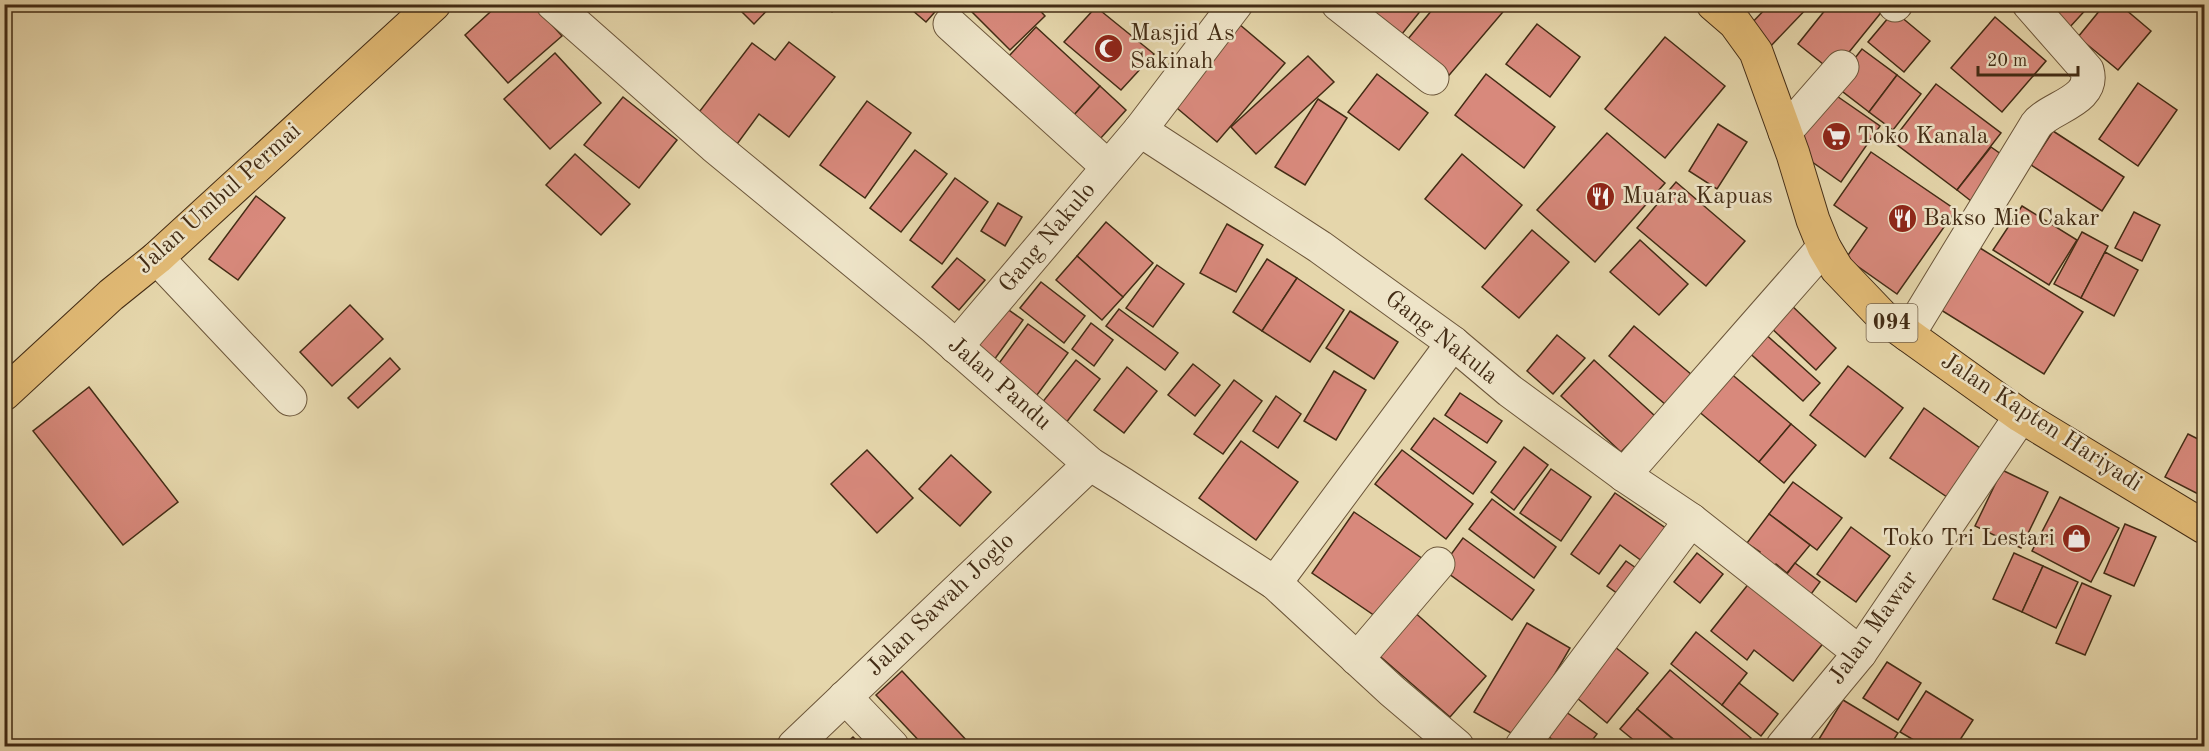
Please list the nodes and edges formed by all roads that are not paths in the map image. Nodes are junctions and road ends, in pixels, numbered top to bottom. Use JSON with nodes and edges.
{"nodes":[{"id":1,"x":434,"y":4,"type":"edge"},
{"id":2,"x":553,"y":4,"type":"edge"},
{"id":3,"x":1236,"y":4,"type":"edge"},
{"id":4,"x":1338,"y":4,"type":"edge"},
{"id":5,"x":1713,"y":4,"type":"edge"},
{"id":6,"x":2029,"y":4,"type":"edge"},
{"id":7,"x":951,"y":24,"type":"dead end"},
{"id":8,"x":1842,"y":67,"type":"dead end"},
{"id":9,"x":1432,"y":78,"type":"dead end"},
{"id":10,"x":1140,"y":130,"type":"junction"},
{"id":11,"x":1785,"y":132,"type":"junction"},
{"id":12,"x":1108,"y":167,"type":"junction"},
{"id":13,"x":1824,"y":247,"type":"junction"},
{"id":14,"x":158,"y":258,"type":"junction"},
{"id":15,"x":1908,"y":335,"type":"junction"},
{"id":16,"x":1453,"y":343,"type":"junction"},
{"id":17,"x":956,"y":347,"type":"junction"},
{"id":18,"x":4,"y":394,"type":"edge"},
{"id":19,"x":290,"y":399,"type":"dead end"},
{"id":20,"x":2021,"y":416,"type":"junction"},
{"id":21,"x":1090,"y":464,"type":"junction"},
{"id":22,"x":1624,"y":475,"type":"junction"},
{"id":23,"x":1691,"y":520,"type":"junction"},
{"id":24,"x":2205,"y":527,"type":"edge"},
{"id":25,"x":1438,"y":564,"type":"dead end"},
{"id":26,"x":1275,"y":583,"type":"junction"},
{"id":27,"x":1860,"y":653,"type":"junction"},
{"id":28,"x":1357,"y":659,"type":"junction"},
{"id":29,"x":845,"y":697,"type":"junction"},
{"id":30,"x":794,"y":747,"type":"edge"},
{"id":31,"x":892,"y":747,"type":"edge"},
{"id":32,"x":1457,"y":747,"type":"edge"},
{"id":33,"x":1521,"y":747,"type":"edge"},
{"id":34,"x":1783,"y":747,"type":"edge"}],
"edges":[{"from":1,"to":14,"type":"main road","name":"Jalan Umbul Permai"},
{"from":2,"to":17,"type":"street","name":"Jalan Pandu"},
{"from":3,"to":10,"type":"street"},
{"from":4,"to":9,"type":"street"},
{"from":5,"to":11,"type":"main road","name":"Jalan Kapten Hariyadi","number":"094"},
{"from":6,"to":15,"type":"street"},
{"from":7,"to":12,"type":"street"},
{"from":8,"to":11,"type":"street"},
{"from":10,"to":12,"type":"street","name":"Gang Nakulo"},
{"from":10,"to":16,"type":"street","name":"Gang Nakula"},
{"from":11,"to":13,"type":"main road","name":"Jalan Kapten Hariyadi","number":"094"},
{"from":12,"to":17,"type":"street","name":"Gang Nakulo"},
{"from":13,"to":15,"type":"main road","name":"Jalan Kapten Hariyadi","number":"094"},
{"from":13,"to":22,"type":"street"},
{"from":14,"to":18,"type":"main road","name":"Jalan Umbul Permai"},
{"from":14,"to":19,"type":"street"},
{"from":15,"to":20,"type":"main road","name":"Jalan Kapten Hariyadi","number":"094"},
{"from":16,"to":22,"type":"street","name":"Gang Nakula"},
{"from":16,"to":26,"type":"street"},
{"from":17,"to":21,"type":"street","name":"Jalan Pandu"},
{"from":20,"to":24,"type":"main road","name":"Jalan Kapten Hariyadi","number":"094"},
{"from":20,"to":27,"type":"street","name":"Jalan Mawar"},
{"from":21,"to":26,"type":"street","name":"Jalan Pandu"},
{"from":21,"to":29,"type":"street","name":"Jalan Sawah Joglo"},
{"from":22,"to":23,"type":"street","name":"Gang Nakula"},
{"from":23,"to":27,"type":"street","name":"Gang Nakula"},
{"from":23,"to":33,"type":"street"},
{"from":25,"to":28,"type":"street"},
{"from":26,"to":28,"type":"street","name":"Jalan Pandu"},
{"from":27,"to":34,"type":"street","name":"Jalan Mawar"},
{"from":28,"to":32,"type":"street","name":"Jalan Pandu"},
{"from":29,"to":30,"type":"street","name":"Jalan Sawah Joglo"},
{"from":29,"to":31,"type":"street"}]}
